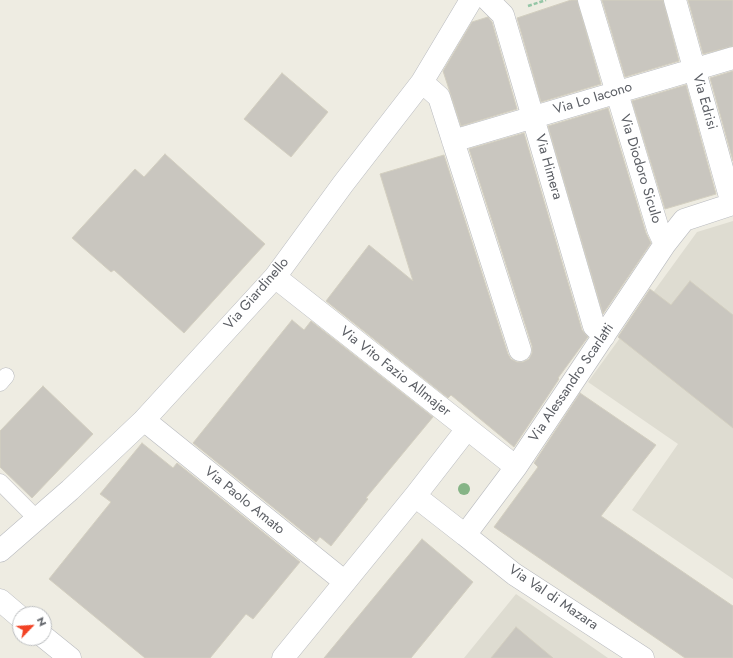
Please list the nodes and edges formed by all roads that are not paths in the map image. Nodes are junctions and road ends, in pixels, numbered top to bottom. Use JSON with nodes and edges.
{"nodes":[{"id":1,"x":471,"y":0,"type":"edge"},
{"id":2,"x":488,"y":0,"type":"edge"},
{"id":3,"x":590,"y":0,"type":"edge"},
{"id":4,"x":675,"y":0,"type":"edge"},
{"id":5,"x":733,"y":58,"type":"edge"},
{"id":6,"x":694,"y":69,"type":"junction"},
{"id":7,"x":422,"y":82,"type":"junction"},
{"id":8,"x":617,"y":92,"type":"junction"},
{"id":9,"x":533,"y":117,"type":"junction"},
{"id":10,"x":453,"y":141,"type":"junction"},
{"id":11,"x":733,"y":204,"type":"edge"},
{"id":12,"x":665,"y":244,"type":"junction"},
{"id":13,"x":275,"y":277,"type":"junction"},
{"id":14,"x":604,"y":336,"type":"junction"},
{"id":15,"x":520,"y":350,"type":"dead end"},
{"id":16,"x":144,"y":420,"type":"junction"},
{"id":17,"x":467,"y":429,"type":"junction"},
{"id":18,"x":516,"y":467,"type":"junction"},
{"id":19,"x":0,"y":482,"type":"edge"},
{"id":20,"x":415,"y":496,"type":"junction"},
{"id":21,"x":37,"y":519,"type":"junction"},
{"id":22,"x":465,"y":535,"type":"junction"},
{"id":23,"x":0,"y":551,"type":"edge"},
{"id":24,"x":345,"y":582,"type":"junction"},
{"id":25,"x":0,"y":600,"type":"edge"},
{"id":26,"x":12,"y":610,"type":"edge"},
{"id":27,"x":52,"y":643,"type":"edge"},
{"id":28,"x":70,"y":658,"type":"edge"},
{"id":29,"x":283,"y":658,"type":"edge"},
{"id":30,"x":643,"y":658,"type":"edge"}],
"edges":[{"from":1,"to":7,"type":"street","name":"Via Giardinello"},
{"from":2,"to":9,"type":"street","name":"Via Himera"},
{"from":3,"to":8,"type":"street","name":"Via Diodoro Siculo"},
{"from":4,"to":6,"type":"street","name":"Via Edrisi"},
{"from":5,"to":6,"type":"street","name":"Via Lo Iacono"},
{"from":6,"to":8,"type":"street","name":"Via Lo Iacono"},
{"from":6,"to":11,"type":"street","name":"Via Edrisi"},
{"from":7,"to":10,"type":"street"},
{"from":7,"to":13,"type":"street","name":"Via Giardinello"},
{"from":8,"to":9,"type":"street","name":"Via Lo Iacono"},
{"from":8,"to":12,"type":"street","name":"Via Diodoro Siculo"},
{"from":9,"to":10,"type":"street","name":"Via Lo Iacono"},
{"from":9,"to":14,"type":"street","name":"Via Himera"},
{"from":10,"to":15,"type":"street"},
{"from":11,"to":12,"type":"street","name":"Via Alessandro Scarlatti"},
{"from":12,"to":14,"type":"street","name":"Via Alessandro Scarlatti"},
{"from":13,"to":16,"type":"street","name":"Via Giardinello"},
{"from":13,"to":17,"type":"street","name":"Via Vito Fazio Allmajer"},
{"from":14,"to":18,"type":"street","name":"Via Alessandro Scarlatti"},
{"from":16,"to":21,"type":"street","name":"Via Giardinello"},
{"from":16,"to":24,"type":"street","name":"Via Paolo Amato"},
{"from":17,"to":18,"type":"street","name":"Via Vito Fazio Allmajer"},
{"from":17,"to":20,"type":"street"},
{"from":18,"to":22,"type":"street","name":"Via Alessandro Scarlatti"},
{"from":19,"to":21,"type":"lane"},
{"from":20,"to":22,"type":"street"},
{"from":20,"to":24,"type":"street"},
{"from":21,"to":23,"type":"street","name":"Via Giardinello"},
{"from":22,"to":30,"type":"street","name":"Via Val di Mazara"},
{"from":24,"to":29,"type":"street"},
{"from":25,"to":26,"type":"street"},
{"from":27,"to":28,"type":"street"}]}
